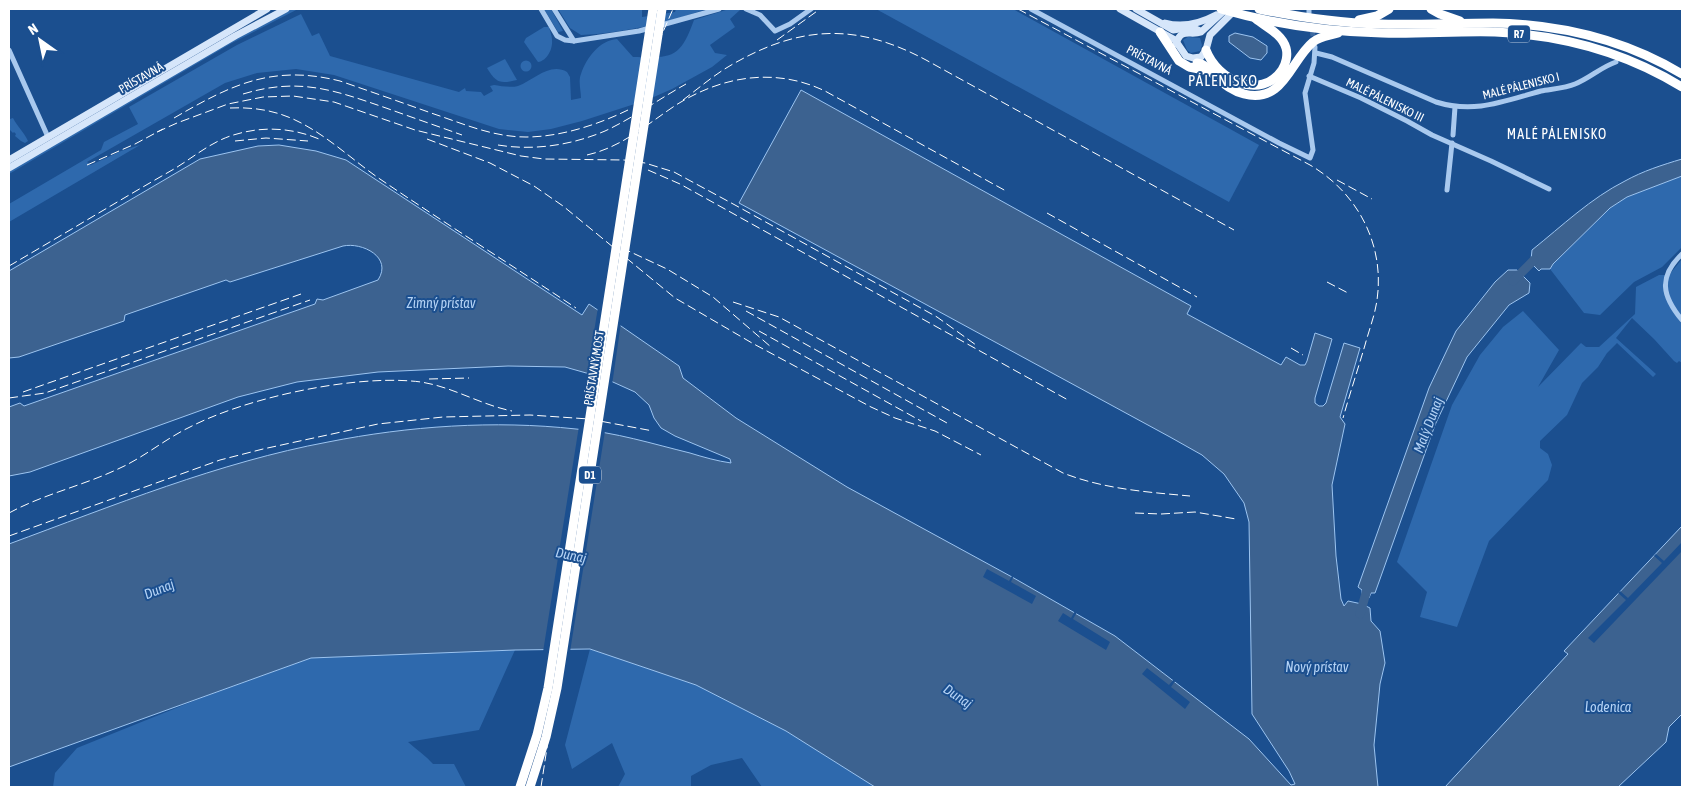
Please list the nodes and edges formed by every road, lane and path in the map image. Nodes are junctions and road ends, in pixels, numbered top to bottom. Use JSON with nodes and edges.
{"nodes":[{"id":1,"x":267,"y":9,"type":"edge"},
{"id":2,"x":286,"y":9,"type":"edge"},
{"id":3,"x":541,"y":9,"type":"edge"},
{"id":4,"x":554,"y":9,"type":"edge"},
{"id":5,"x":653,"y":9,"type":"edge"},
{"id":6,"x":664,"y":9,"type":"edge"},
{"id":7,"x":719,"y":9,"type":"edge"},
{"id":8,"x":746,"y":9,"type":"edge"},
{"id":9,"x":812,"y":9,"type":"edge"},
{"id":10,"x":1031,"y":9,"type":"edge"},
{"id":11,"x":1120,"y":9,"type":"edge"},
{"id":12,"x":1136,"y":9,"type":"edge"},
{"id":13,"x":1389,"y":9,"type":"edge"},
{"id":14,"x":1431,"y":9,"type":"edge"},
{"id":15,"x":1224,"y":10,"type":"edge"},
{"id":16,"x":1239,"y":12,"type":"edge"},
{"id":17,"x":1256,"y":13,"type":"edge"},
{"id":18,"x":1306,"y":16,"type":"edge"},
{"id":19,"x":1465,"y":23,"type":"junction"},
{"id":20,"x":1160,"y":27,"type":"junction"},
{"id":21,"x":1347,"y":27,"type":"junction"},
{"id":22,"x":1216,"y":30,"type":"junction"},
{"id":23,"x":1202,"y":32,"type":"junction"},
{"id":24,"x":574,"y":41,"type":"junction"},
{"id":25,"x":1177,"y":42,"type":"junction"},
{"id":26,"x":1313,"y":49,"type":"junction"},
{"id":27,"x":9,"y":50,"type":"edge"},
{"id":28,"x":1208,"y":50,"type":"junction"},
{"id":29,"x":1616,"y":62,"type":"dead end"},
{"id":30,"x":1197,"y":63,"type":"junction"},
{"id":31,"x":1211,"y":73,"type":"junction"},
{"id":32,"x":1682,"y":74,"type":"edge"},
{"id":33,"x":1309,"y":76,"type":"junction"},
{"id":34,"x":1682,"y":87,"type":"edge"},
{"id":35,"x":1454,"y":107,"type":"junction"},
{"id":36,"x":1453,"y":135,"type":"dead end"},
{"id":37,"x":48,"y":137,"type":"junction"},
{"id":38,"x":1452,"y":143,"type":"junction"},
{"id":39,"x":9,"y":160,"type":"edge"},
{"id":40,"x":9,"y":168,"type":"edge"},
{"id":41,"x":1549,"y":189,"type":"dead end"},
{"id":42,"x":1447,"y":190,"type":"dead end"},
{"id":43,"x":1682,"y":254,"type":"edge"},
{"id":44,"x":1682,"y":320,"type":"edge"},
{"id":45,"x":520,"y":787,"type":"edge"},
{"id":46,"x":530,"y":787,"type":"edge"}],
"edges":[{"from":1,"to":37,"type":"main road","name":"PRÍSTAVNÁ"},
{"from":2,"to":40,"type":"main road","name":"PRÍSTAVNÁ"},
{"from":3,"to":24,"type":"street"},
{"from":4,"to":24,"type":"street"},
{"from":5,"to":45,"type":"highway","name":"PRÍSTAVNÝ MOST","number":"D1"},
{"from":6,"to":46,"type":"highway","name":"PRÍSTAVNÝ MOST","number":"D1"},
{"from":7,"to":24,"type":"street"},
{"from":8,"to":9,"type":"street"},
{"from":10,"to":33,"type":"street","name":"PRÍSTAVNÁ"},
{"from":11,"to":20,"type":"main road"},
{"from":12,"to":20,"type":"main road"},
{"from":13,"to":21,"type":"highway"},
{"from":14,"to":19,"type":"highway"},
{"from":15,"to":16,"type":"highway","number":"R7"},
{"from":15,"to":20,"type":"main road"},
{"from":15,"to":23,"type":"main road"},
{"from":16,"to":17,"type":"highway","number":"R7"},
{"from":16,"to":22,"type":"main road"},
{"from":17,"to":18,"type":"highway","number":"R7"},
{"from":17,"to":28,"type":"highway"},
{"from":18,"to":21,"type":"highway","number":"R7"},
{"from":19,"to":21,"type":"highway","number":"R7"},
{"from":19,"to":32,"type":"highway","number":"R7"},
{"from":20,"to":23,"type":"main road"},
{"from":20,"to":25,"type":"main road"},
{"from":20,"to":31,"type":"highway"},
{"from":21,"to":26,"type":"highway"},
{"from":21,"to":34,"type":"highway","number":"R7"},
{"from":22,"to":28,"type":"main road"},
{"from":22,"to":28,"type":"main road"},
{"from":23,"to":25,"type":"main road"},
{"from":23,"to":28,"type":"main road"},
{"from":25,"to":28,"type":"main road"},
{"from":25,"to":30,"type":"main road"},
{"from":26,"to":31,"type":"highway"},
{"from":26,"to":33,"type":"street"},
{"from":26,"to":35,"type":"street","name":"MALÉ PÁLENISKO I"},
{"from":27,"to":37,"type":"street"},
{"from":28,"to":30,"type":"main road"},
{"from":29,"to":35,"type":"street","name":"MALÉ PÁLENISKO I"},
{"from":30,"to":31,"type":"highway"},
{"from":33,"to":38,"type":"street","name":"MALÉ PÁLENISKO III"},
{"from":35,"to":36,"type":"street"},
{"from":37,"to":39,"type":"main road","name":"PRÍSTAVNÁ"},
{"from":38,"to":41,"type":"street","name":"MALÉ PÁLENISKO III"},
{"from":38,"to":42,"type":"street"},
{"from":43,"to":44,"type":"street"}]}
